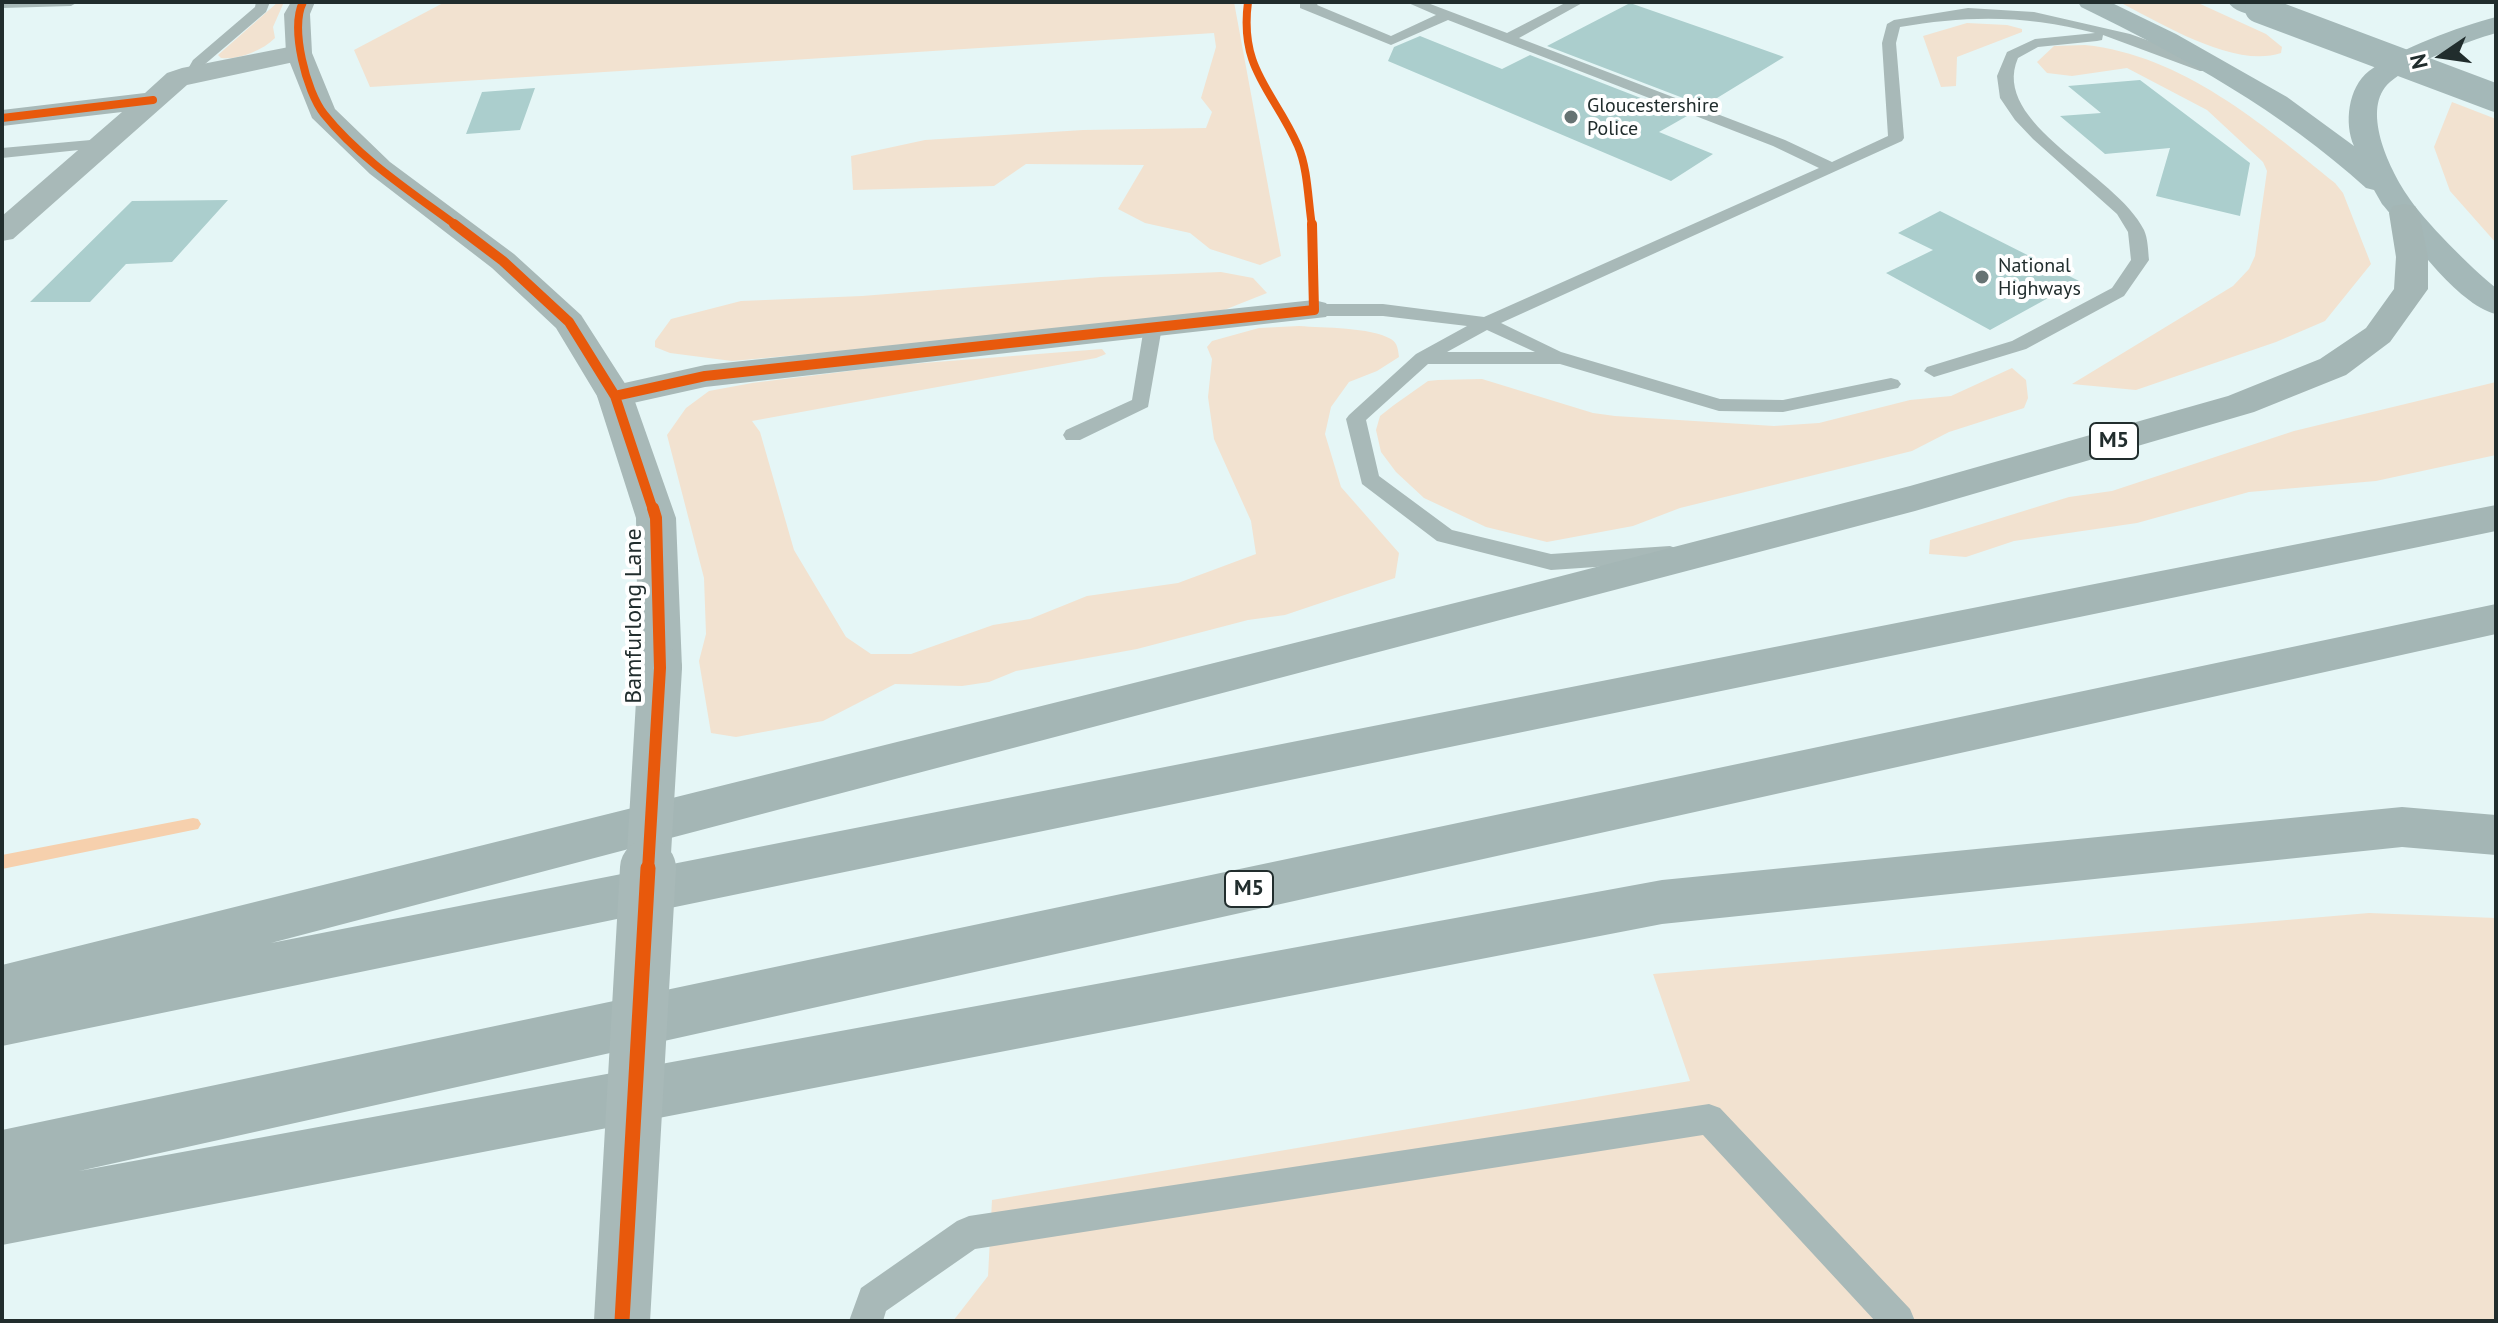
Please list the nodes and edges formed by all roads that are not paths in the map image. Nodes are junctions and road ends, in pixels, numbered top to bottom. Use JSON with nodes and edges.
{"nodes":[{"id":1,"x":71,"y":2,"type":"edge"},
{"id":2,"x":263,"y":2,"type":"edge"},
{"id":3,"x":303,"y":2,"type":"edge"},
{"id":4,"x":1312,"y":2,"type":"edge"},
{"id":5,"x":1413,"y":2,"type":"edge"},
{"id":6,"x":1577,"y":2,"type":"edge"},
{"id":7,"x":2090,"y":2,"type":"edge"},
{"id":8,"x":2299,"y":2,"type":"edge"},
{"id":9,"x":2,"y":4,"type":"edge"},
{"id":10,"x":2250,"y":6,"type":"edge"},
{"id":11,"x":1448,"y":15,"type":"junction"},
{"id":12,"x":2496,"y":25,"type":"edge"},
{"id":13,"x":2116,"y":36,"type":"junction"},
{"id":14,"x":1509,"y":38,"type":"junction"},
{"id":15,"x":299,"y":53,"type":"junction"},
{"id":16,"x":192,"y":74,"type":"junction"},
{"id":17,"x":2496,"y":74,"type":"edge"},
{"id":18,"x":2496,"y":98,"type":"edge"},
{"id":19,"x":153,"y":100,"type":"junction"},
{"id":20,"x":2284,"y":106,"type":"junction"},
{"id":21,"x":2,"y":118,"type":"edge"},
{"id":22,"x":102,"y":144,"type":"junction"},
{"id":23,"x":2,"y":153,"type":"edge"},
{"id":24,"x":1831,"y":168,"type":"junction"},
{"id":25,"x":2399,"y":205,"type":"junction"},
{"id":26,"x":2,"y":232,"type":"edge"},
{"id":27,"x":2496,"y":304,"type":"edge"},
{"id":28,"x":1314,"y":310,"type":"joint"},
{"id":29,"x":1486,"y":323,"type":"junction"},
{"id":30,"x":1153,"y":327,"type":"junction"},
{"id":31,"x":1423,"y":358,"type":"junction"},
{"id":32,"x":1561,"y":358,"type":"junction"},
{"id":33,"x":1934,"y":371,"type":"dead end"},
{"id":34,"x":1891,"y":384,"type":"dead end"},
{"id":35,"x":615,"y":396,"type":"junction"},
{"id":36,"x":1073,"y":435,"type":"dead end"},
{"id":37,"x":2496,"y":518,"type":"edge"},
{"id":38,"x":1708,"y":552,"type":"junction"},
{"id":39,"x":2496,"y":619,"type":"edge"},
{"id":40,"x":2496,"y":835,"type":"edge"},
{"id":41,"x":2,"y":989,"type":"edge"},
{"id":42,"x":2,"y":1021,"type":"edge"},
{"id":43,"x":2,"y":1159,"type":"edge"},
{"id":44,"x":2,"y":1215,"type":"edge"},
{"id":45,"x":622,"y":1321,"type":"edge"},
{"id":46,"x":866,"y":1321,"type":"edge"},
{"id":47,"x":1898,"y":1321,"type":"edge"}],
"edges":[{"from":1,"to":9,"type":"lane"},
{"from":2,"to":16,"type":"lane"},
{"from":3,"to":15,"type":"street","name":"Bamfurlong Lane"},
{"from":4,"to":11,"type":"lane"},
{"from":5,"to":11,"type":"lane"},
{"from":6,"to":14,"type":"lane"},
{"from":7,"to":20,"type":"highway"},
{"from":8,"to":17,"type":"highway"},
{"from":10,"to":18,"type":"highway","bridge":true},
{"from":11,"to":14,"type":"lane"},
{"from":12,"to":25,"type":"highway"},
{"from":13,"to":20,"type":"lane"},
{"from":13,"to":24,"type":"lane"},
{"from":13,"to":33,"type":"lane"},
{"from":14,"to":24,"type":"lane"},
{"from":15,"to":16,"type":"street"},
{"from":15,"to":35,"type":"street","name":"Bamfurlong Lane"},
{"from":16,"to":19,"type":"street"},
{"from":19,"to":21,"type":"street"},
{"from":19,"to":22,"type":"street"},
{"from":20,"to":25,"type":"highway"},
{"from":22,"to":23,"type":"lane"},
{"from":22,"to":26,"type":"street"},
{"from":24,"to":29,"type":"lane"},
{"from":25,"to":27,"type":"highway"},
{"from":25,"to":38,"type":"highway","number":"M5"},
{"from":28,"to":29,"type":"lane"},
{"from":28,"to":30,"type":"street"},
{"from":29,"to":31,"type":"lane"},
{"from":29,"to":32,"type":"lane"},
{"from":30,"to":35,"type":"street"},
{"from":30,"to":36,"type":"lane"},
{"from":31,"to":32,"type":"lane"},
{"from":31,"to":38,"type":"lane"},
{"from":32,"to":34,"type":"lane"},
{"from":35,"to":45,"type":"street","name":"Bamfurlong Lane","bridge":true},
{"from":37,"to":42,"type":"highway"},
{"from":38,"to":41,"type":"highway","number":"M5"},
{"from":39,"to":43,"type":"highway","number":"M5"},
{"from":40,"to":44,"type":"highway"},
{"from":46,"to":47,"type":"lane"}]}
